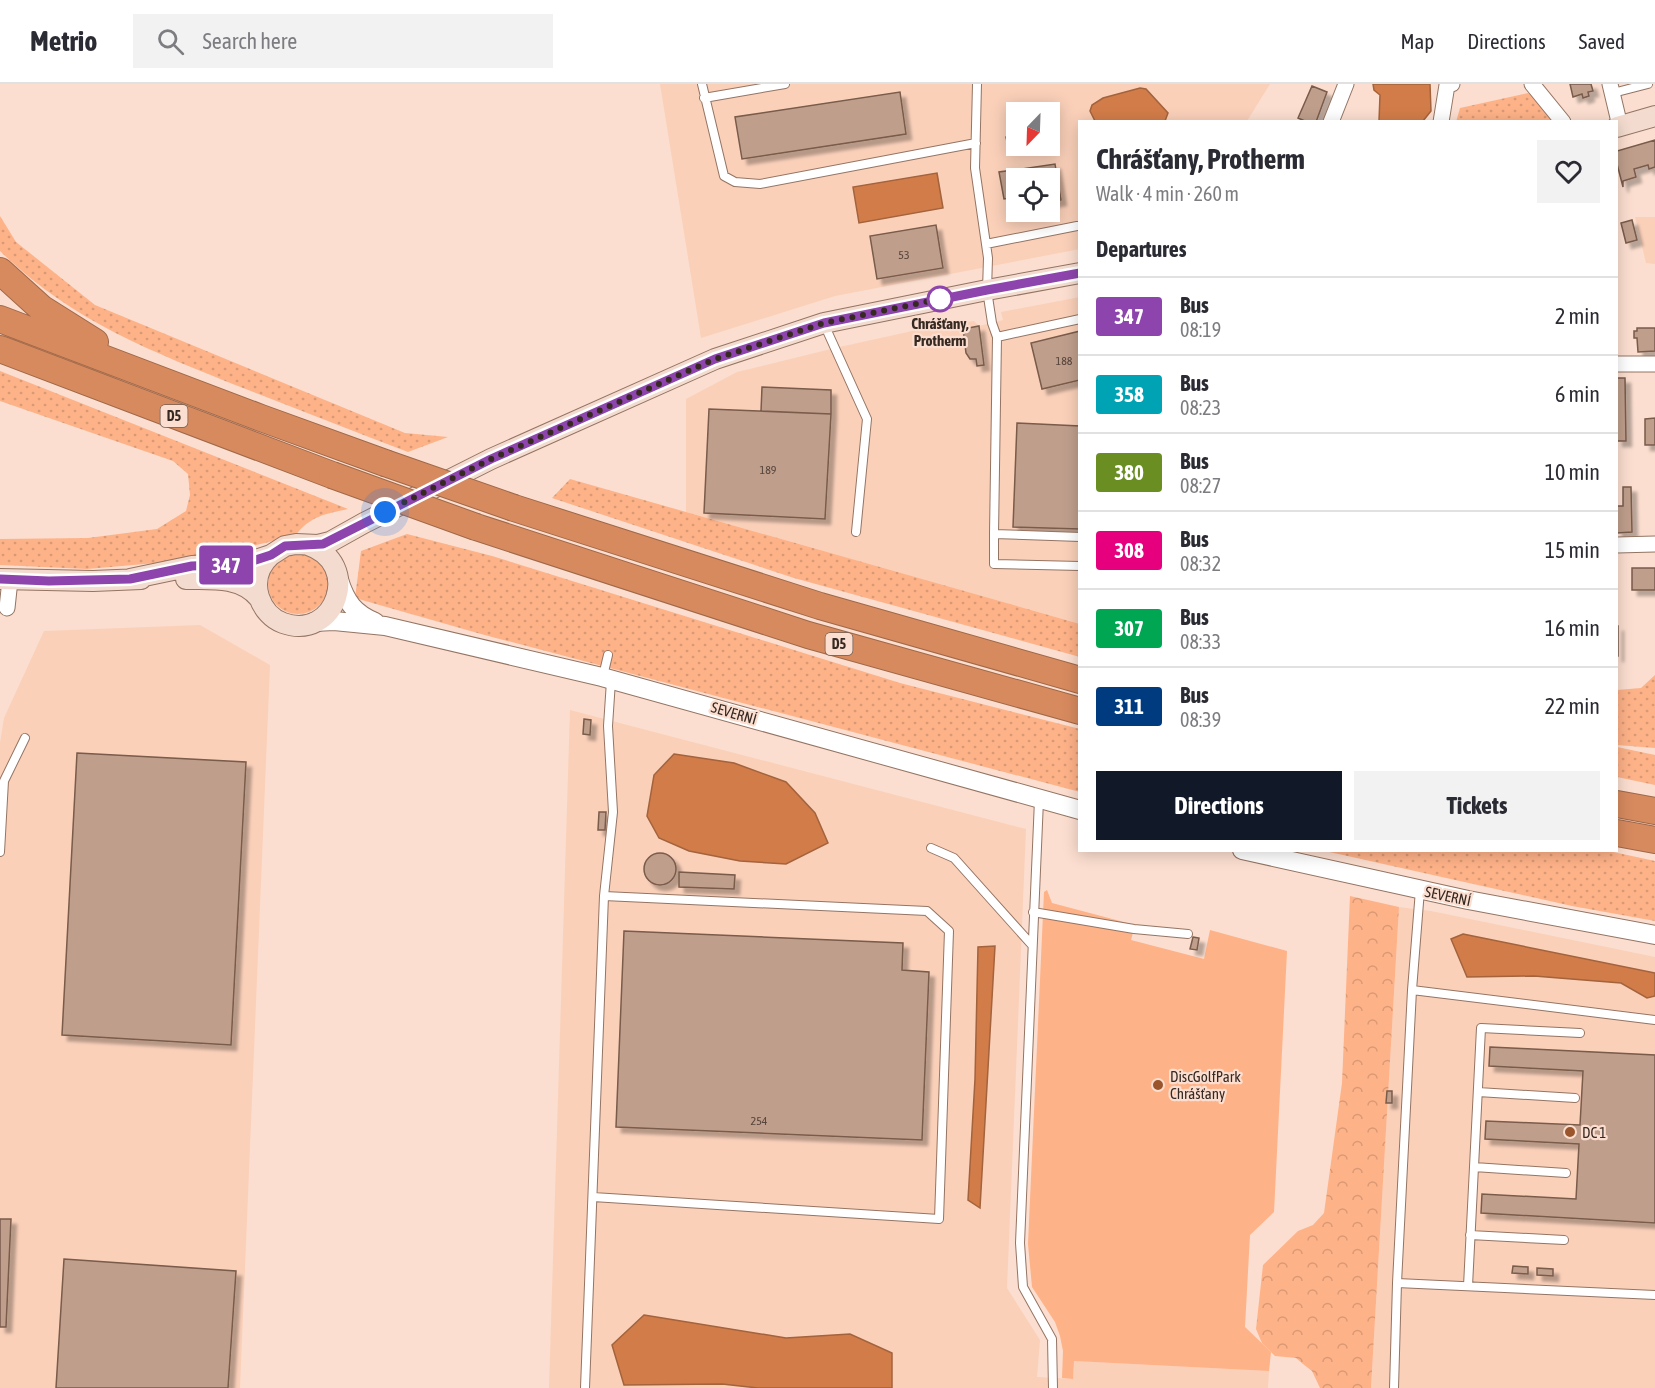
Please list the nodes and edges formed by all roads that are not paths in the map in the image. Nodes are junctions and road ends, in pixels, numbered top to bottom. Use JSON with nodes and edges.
{"nodes":[{"id":1,"x":702,"y":84,"type":"edge"},
{"id":2,"x":785,"y":84,"type":"edge"},
{"id":3,"x":977,"y":84,"type":"edge"},
{"id":4,"x":1346,"y":84,"type":"edge"},
{"id":5,"x":1452,"y":84,"type":"edge"},
{"id":6,"x":1532,"y":84,"type":"edge"},
{"id":7,"x":1647,"y":84,"type":"edge"},
{"id":8,"x":1611,"y":89,"type":"edge"},
{"id":9,"x":704,"y":98,"type":"junction"},
{"id":10,"x":1655,"y":116,"type":"edge"},
{"id":11,"x":1332,"y":120,"type":"edge"},
{"id":12,"x":1441,"y":120,"type":"edge"},
{"id":13,"x":1561,"y":120,"type":"edge"},
{"id":14,"x":1617,"y":120,"type":"edge"},
{"id":15,"x":1618,"y":127,"type":"edge"},
{"id":16,"x":976,"y":143,"type":"junction"},
{"id":17,"x":1077,"y":226,"type":"dead end"},
{"id":18,"x":986,"y":244,"type":"junction"},
{"id":19,"x":0,"y":271,"type":"edge"},
{"id":20,"x":1078,"y":273,"type":"edge"},
{"id":21,"x":987,"y":290,"type":"junction"},
{"id":22,"x":1078,"y":318,"type":"edge"},
{"id":23,"x":0,"y":319,"type":"edge"},
{"id":24,"x":824,"y":323,"type":"junction"},
{"id":25,"x":997,"y":337,"type":"junction"},
{"id":26,"x":6,"y":352,"type":"edge"},
{"id":27,"x":1618,"y":364,"type":"edge"},
{"id":28,"x":1655,"y":364,"type":"edge"},
{"id":29,"x":177,"y":386,"type":"junction"},
{"id":30,"x":207,"y":413,"type":"junction"},
{"id":31,"x":364,"y":522,"type":"junction"},
{"id":32,"x":856,"y":532,"type":"dead end"},
{"id":33,"x":994,"y":534,"type":"junction"},
{"id":34,"x":1078,"y":537,"type":"edge"},
{"id":35,"x":1618,"y":544,"type":"edge"},
{"id":36,"x":1655,"y":544,"type":"edge"},
{"id":37,"x":308,"y":545,"type":"junction"},
{"id":38,"x":271,"y":555,"type":"junction"},
{"id":39,"x":1078,"y":566,"type":"edge"},
{"id":40,"x":338,"y":578,"type":"junction"},
{"id":41,"x":5,"y":579,"type":"edge"},
{"id":42,"x":130,"y":579,"type":"junction"},
{"id":43,"x":259,"y":598,"type":"junction"},
{"id":44,"x":7,"y":608,"type":"dead end"},
{"id":45,"x":314,"y":622,"type":"junction"},
{"id":46,"x":385,"y":626,"type":"junction"},
{"id":47,"x":608,"y":655,"type":"dead end"},
{"id":48,"x":607,"y":678,"type":"junction"},
{"id":49,"x":1078,"y":679,"type":"edge"},
{"id":50,"x":1078,"y":710,"type":"edge"},
{"id":51,"x":25,"y":738,"type":"dead end"},
{"id":52,"x":1039,"y":800,"type":"junction"},
{"id":53,"x":1618,"y":804,"type":"edge"},
{"id":54,"x":1078,"y":810,"type":"edge"},
{"id":55,"x":1655,"y":812,"type":"edge"},
{"id":56,"x":1618,"y":833,"type":"edge"},
{"id":57,"x":1655,"y":840,"type":"edge"},
{"id":58,"x":931,"y":848,"type":"dead end"},
{"id":59,"x":0,"y":852,"type":"edge"},
{"id":60,"x":1251,"y":852,"type":"edge"},
{"id":61,"x":1420,"y":890,"type":"junction"},
{"id":62,"x":604,"y":896,"type":"junction"},
{"id":63,"x":1034,"y":912,"type":"junction"},
{"id":64,"x":1188,"y":934,"type":"dead end"},
{"id":65,"x":1655,"y":935,"type":"edge"},
{"id":66,"x":1032,"y":945,"type":"junction"},
{"id":67,"x":1412,"y":990,"type":"junction"},
{"id":68,"x":1655,"y":1020,"type":"edge"},
{"id":69,"x":1580,"y":1033,"type":"dead end"},
{"id":70,"x":1478,"y":1092,"type":"junction"},
{"id":71,"x":1575,"y":1098,"type":"dead end"},
{"id":72,"x":1474,"y":1167,"type":"junction"},
{"id":73,"x":1566,"y":1173,"type":"dead end"},
{"id":74,"x":593,"y":1197,"type":"junction"},
{"id":75,"x":1470,"y":1235,"type":"junction"},
{"id":76,"x":1564,"y":1240,"type":"dead end"},
{"id":77,"x":1397,"y":1283,"type":"junction"},
{"id":78,"x":1468,"y":1286,"type":"junction"},
{"id":79,"x":1655,"y":1295,"type":"edge"},
{"id":80,"x":585,"y":1388,"type":"edge"},
{"id":81,"x":1053,"y":1388,"type":"edge"},
{"id":82,"x":1394,"y":1388,"type":"edge"}],
"edges":[{"from":1,"to":9,"type":"lane"},
{"from":2,"to":9,"type":"lane"},
{"from":3,"to":16,"type":"lane"},
{"from":4,"to":11,"type":"street"},
{"from":5,"to":12,"type":"street"},
{"from":6,"to":13,"type":"street"},
{"from":7,"to":8,"type":"lane"},
{"from":8,"to":14,"type":"street"},
{"from":9,"to":16,"type":"lane"},
{"from":10,"to":15,"type":"main road"},
{"from":16,"to":18,"type":"lane"},
{"from":17,"to":18,"type":"lane"},
{"from":18,"to":21,"type":"lane"},
{"from":19,"to":29,"type":"highway"},
{"from":20,"to":21,"type":"main road"},
{"from":21,"to":24,"type":"main road"},
{"from":21,"to":25,"type":"lane"},
{"from":22,"to":25,"type":"lane"},
{"from":23,"to":29,"type":"highway","number":"D5"},
{"from":24,"to":31,"type":"main road"},
{"from":24,"to":32,"type":"lane"},
{"from":25,"to":33,"type":"lane"},
{"from":26,"to":30,"type":"highway","number":"D5"},
{"from":27,"to":28,"type":"street"},
{"from":29,"to":30,"type":"highway","number":"D5"},
{"from":30,"to":49,"type":"highway","number":"D5","bridge":true},
{"from":30,"to":50,"type":"highway","number":"D5","bridge":true},
{"from":31,"to":37,"type":"main road"},
{"from":31,"to":40,"type":"main road"},
{"from":33,"to":34,"type":"lane"},
{"from":33,"to":39,"type":"lane"},
{"from":35,"to":36,"type":"street"},
{"from":37,"to":38,"type":"main road"},
{"from":37,"to":40,"type":"main road"},
{"from":38,"to":42,"type":"main road"},
{"from":38,"to":43,"type":"main road"},
{"from":40,"to":45,"type":"main road"},
{"from":40,"to":46,"type":"street","name":"SEVERNÍ"},
{"from":41,"to":42,"type":"main road"},
{"from":41,"to":44,"type":"street"},
{"from":42,"to":43,"type":"main road"},
{"from":43,"to":45,"type":"main road"},
{"from":45,"to":46,"type":"street","name":"SEVERNÍ"},
{"from":46,"to":48,"type":"street","name":"SEVERNÍ"},
{"from":47,"to":48,"type":"lane"},
{"from":48,"to":52,"type":"street","name":"SEVERNÍ"},
{"from":48,"to":62,"type":"lane"},
{"from":51,"to":59,"type":"lane"},
{"from":52,"to":54,"type":"street","name":"SEVERNÍ"},
{"from":52,"to":63,"type":"lane"},
{"from":53,"to":55,"type":"highway"},
{"from":56,"to":57,"type":"highway"},
{"from":58,"to":66,"type":"lane"},
{"from":60,"to":61,"type":"street","name":"SEVERNÍ"},
{"from":61,"to":65,"type":"street","name":"SEVERNÍ"},
{"from":61,"to":67,"type":"lane"},
{"from":62,"to":74,"type":"lane"},
{"from":62,"to":74,"type":"lane"},
{"from":63,"to":64,"type":"lane"},
{"from":63,"to":66,"type":"lane"},
{"from":66,"to":81,"type":"lane"},
{"from":67,"to":68,"type":"lane"},
{"from":67,"to":77,"type":"lane"},
{"from":69,"to":70,"type":"lane"},
{"from":70,"to":71,"type":"lane"},
{"from":70,"to":72,"type":"lane"},
{"from":72,"to":73,"type":"lane"},
{"from":72,"to":75,"type":"lane"},
{"from":74,"to":80,"type":"lane"},
{"from":75,"to":76,"type":"lane"},
{"from":75,"to":78,"type":"lane"},
{"from":77,"to":78,"type":"lane"},
{"from":77,"to":82,"type":"lane"},
{"from":78,"to":79,"type":"lane"}]}
